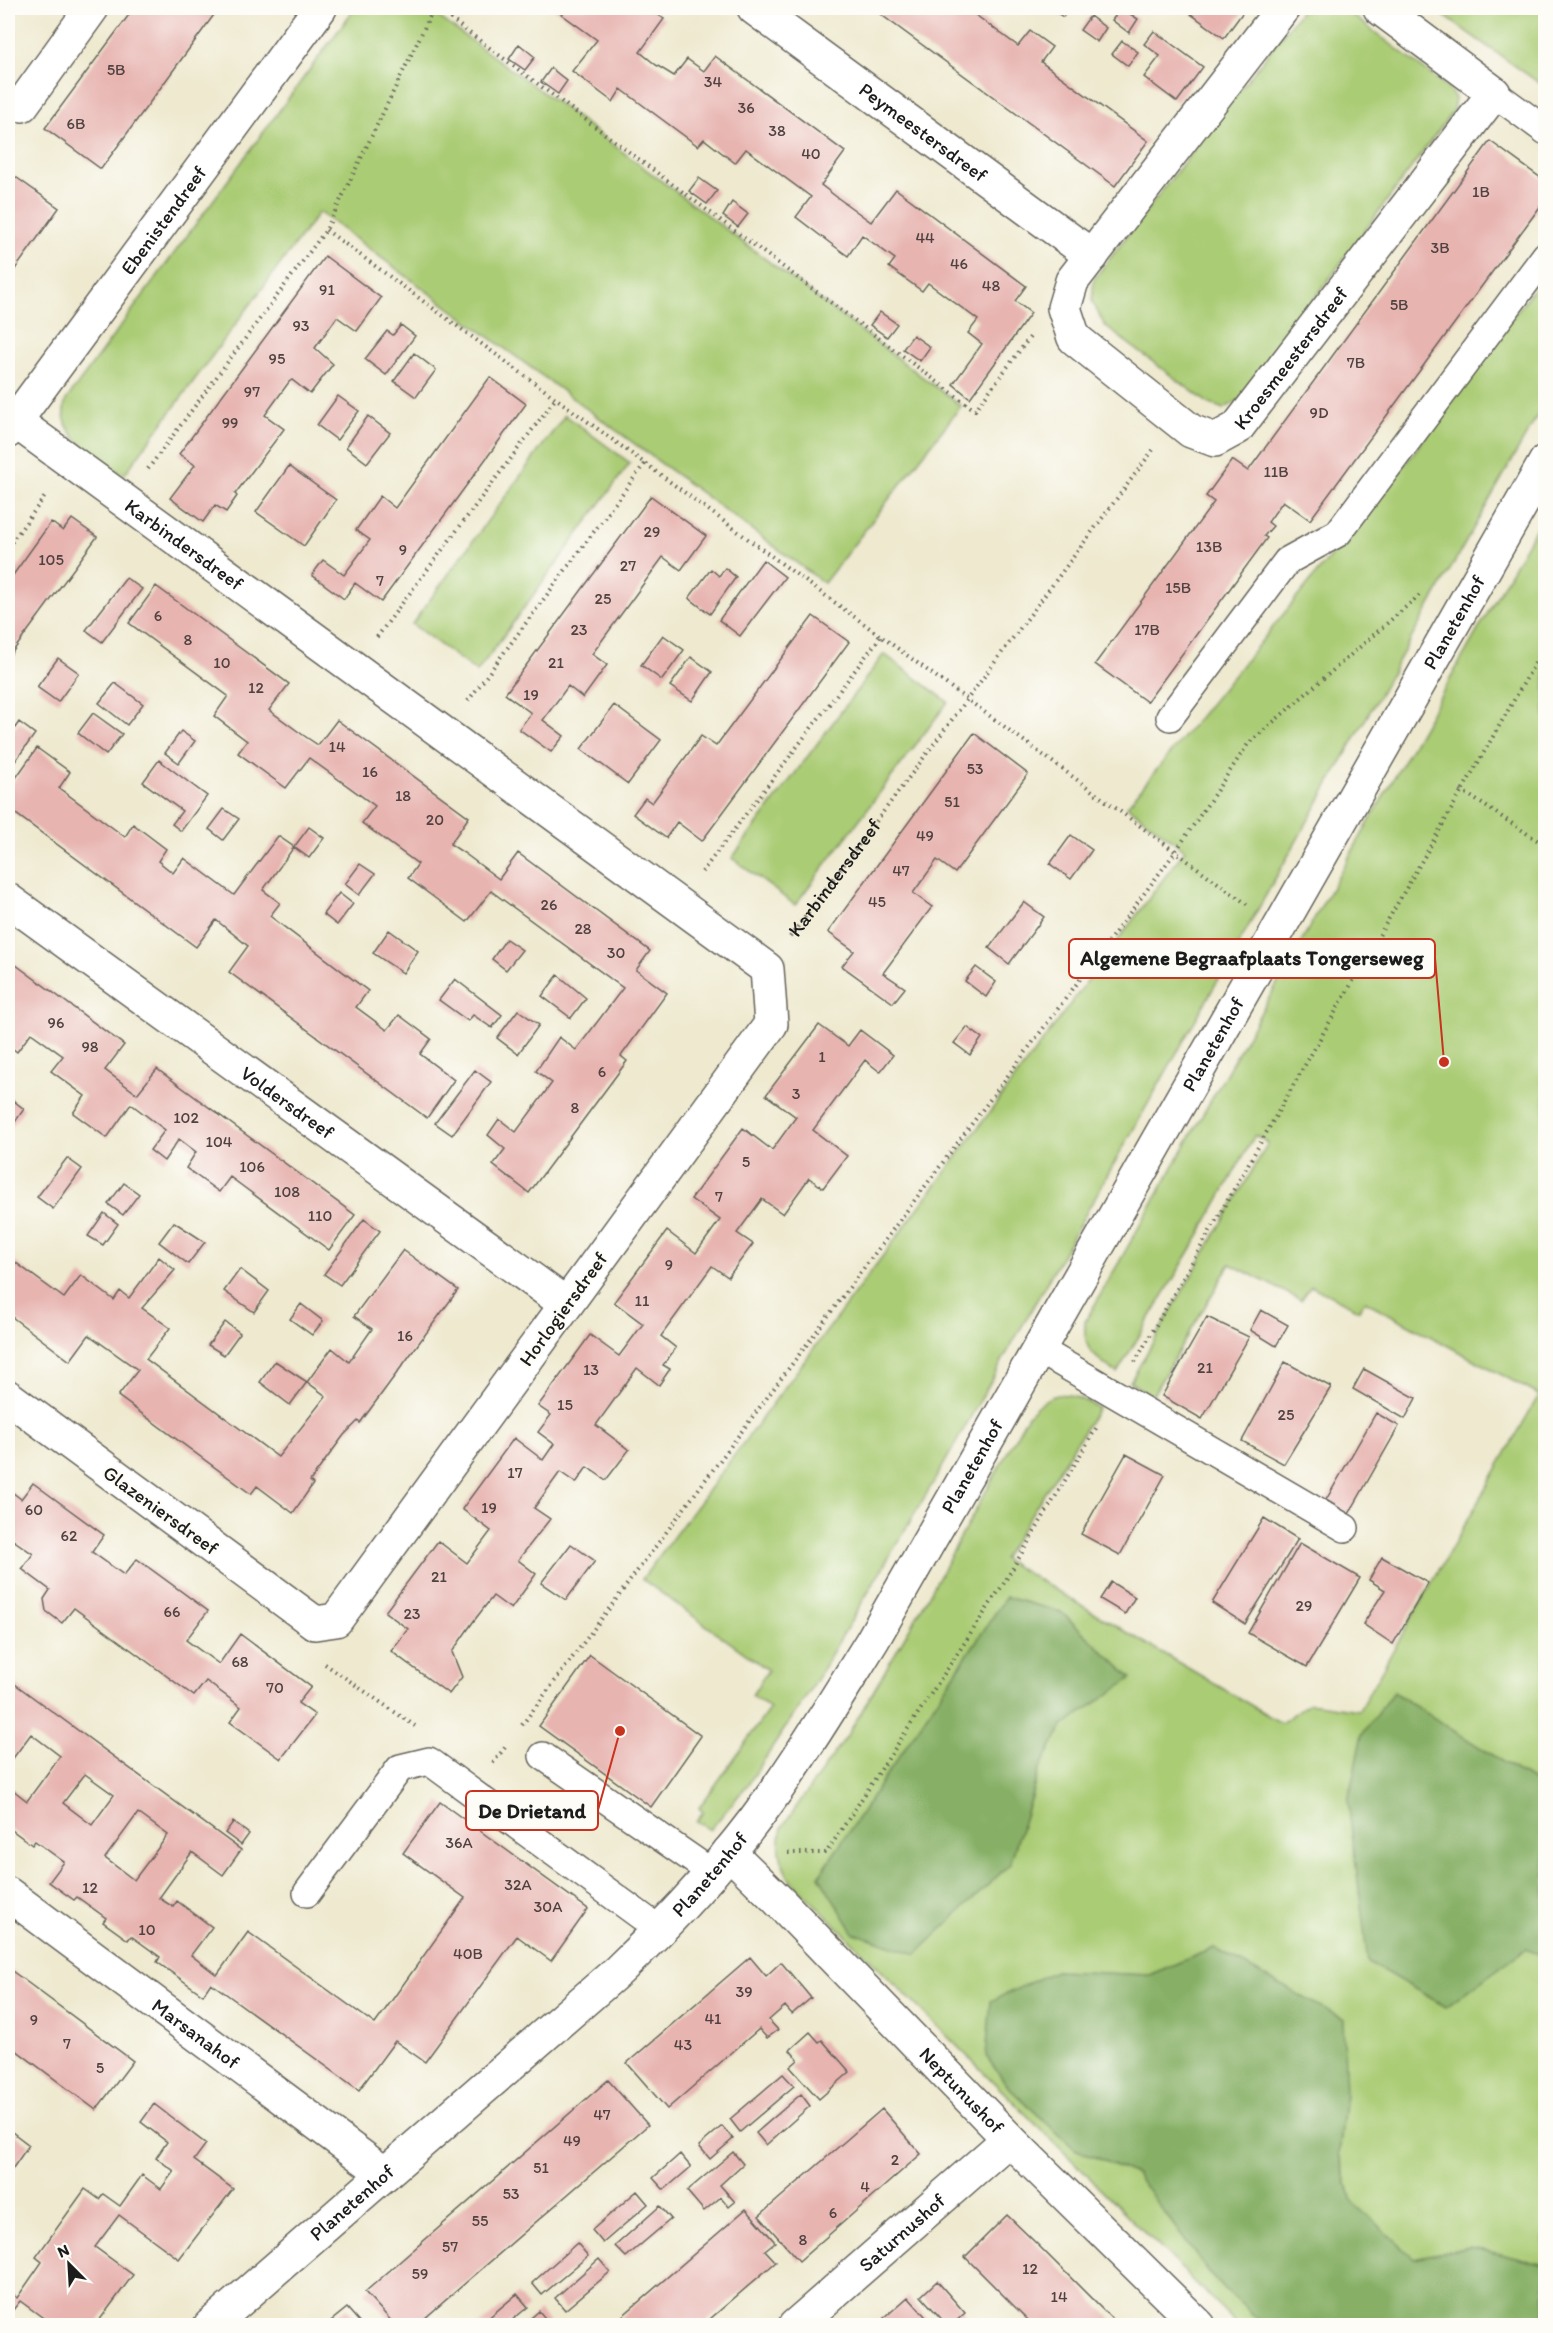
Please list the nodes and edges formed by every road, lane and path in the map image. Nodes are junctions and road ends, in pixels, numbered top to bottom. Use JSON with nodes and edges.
{"nodes":[{"id":1,"x":92,"y":8,"type":"edge"},
{"id":2,"x":320,"y":8,"type":"edge"},
{"id":3,"x":435,"y":8,"type":"edge"},
{"id":4,"x":754,"y":8,"type":"edge"},
{"id":5,"x":1283,"y":8,"type":"edge"},
{"id":6,"x":1380,"y":8,"type":"edge"},
{"id":7,"x":1494,"y":93,"type":"junction"},
{"id":8,"x":22,"y":105,"type":"dead end"},
{"id":9,"x":1545,"y":131,"type":"edge"},
{"id":10,"x":326,"y":230,"type":"junction"},
{"id":11,"x":1545,"y":255,"type":"edge"},
{"id":12,"x":1092,"y":256,"type":"junction"},
{"id":13,"x":1068,"y":319,"type":"junction"},
{"id":14,"x":556,"y":398,"type":"junction"},
{"id":15,"x":1176,"y":419,"type":"junction"},
{"id":16,"x":10,"y":422,"type":"edge"},
{"id":17,"x":1545,"y":461,"type":"edge"},
{"id":18,"x":71,"y":462,"type":"junction"},
{"id":19,"x":645,"y":463,"type":"junction"},
{"id":20,"x":124,"y":501,"type":"junction"},
{"id":21,"x":8,"y":547,"type":"edge"},
{"id":22,"x":1426,"y":590,"type":"dead end"},
{"id":23,"x":881,"y":636,"type":"junction"},
{"id":24,"x":1545,"y":644,"type":"edge"},
{"id":25,"x":353,"y":668,"type":"junction"},
{"id":26,"x":967,"y":699,"type":"junction"},
{"id":27,"x":1170,"y":717,"type":"dead end"},
{"id":28,"x":444,"y":733,"type":"junction"},
{"id":29,"x":1461,"y":790,"type":"junction"},
{"id":30,"x":1545,"y":846,"type":"edge"},
{"id":31,"x":1176,"y":851,"type":"junction"},
{"id":32,"x":8,"y":900,"type":"edge"},
{"id":33,"x":678,"y":904,"type":"junction"},
{"id":34,"x":1279,"y":928,"type":"junction"},
{"id":35,"x":767,"y":969,"type":"junction"},
{"id":36,"x":1351,"y":981,"type":"junction"},
{"id":37,"x":566,"y":1304,"type":"junction"},
{"id":38,"x":1038,"y":1349,"type":"junction"},
{"id":39,"x":1116,"y":1396,"type":"junction"},
{"id":40,"x":8,"y":1397,"type":"edge"},
{"id":41,"x":1346,"y":1528,"type":"dead end"},
{"id":42,"x":315,"y":1623,"type":"joint"},
{"id":43,"x":521,"y":1726,"type":"dead end"},
{"id":44,"x":514,"y":1736,"type":"dead end"},
{"id":45,"x":543,"y":1756,"type":"dead end"},
{"id":46,"x":492,"y":1764,"type":"dead end"},
{"id":47,"x":720,"y":1862,"type":"junction"},
{"id":48,"x":308,"y":1893,"type":"dead end"},
{"id":49,"x":8,"y":1894,"type":"edge"},
{"id":50,"x":660,"y":1930,"type":"junction"},
{"id":51,"x":1009,"y":2139,"type":"junction"},
{"id":52,"x":385,"y":2174,"type":"junction"},
{"id":53,"x":210,"y":2325,"type":"edge"},
{"id":54,"x":795,"y":2325,"type":"edge"},
{"id":55,"x":1198,"y":2325,"type":"edge"}],
"edges":[{"from":1,"to":8,"type":"street"},
{"from":2,"to":16,"type":"street","name":"Ebenistendreef"},
{"from":3,"to":10,"type":"path"},
{"from":3,"to":13,"type":"path"},
{"from":4,"to":12,"type":"street","name":"Peymeestersdreef"},
{"from":5,"to":12,"type":"street"},
{"from":6,"to":7,"type":"street"},
{"from":7,"to":9,"type":"lane"},
{"from":7,"to":15,"type":"street","name":"Kroesmeestersdreef"},
{"from":10,"to":14,"type":"path"},
{"from":10,"to":20,"type":"path"},
{"from":11,"to":27,"type":"lane"},
{"from":12,"to":13,"type":"street"},
{"from":13,"to":15,"type":"street","name":"Kroesmeestersdreef"},
{"from":14,"to":19,"type":"path"},
{"from":14,"to":25,"type":"path"},
{"from":15,"to":26,"type":"path","name":"Karbindersdreef"},
{"from":16,"to":18,"type":"street","name":"Karbindersdreef"},
{"from":17,"to":34,"type":"street","name":"Planetenhof"},
{"from":18,"to":20,"type":"street","name":"Karbindersdreef"},
{"from":18,"to":21,"type":"path"},
{"from":19,"to":23,"type":"path"},
{"from":19,"to":28,"type":"path"},
{"from":20,"to":25,"type":"street","name":"Karbindersdreef"},
{"from":22,"to":31,"type":"path"},
{"from":23,"to":26,"type":"path"},
{"from":23,"to":33,"type":"path"},
{"from":24,"to":29,"type":"path"},
{"from":25,"to":28,"type":"street","name":"Karbindersdreef"},
{"from":26,"to":31,"type":"path"},
{"from":26,"to":35,"type":"path","name":"Karbindersdreef"},
{"from":28,"to":33,"type":"street","name":"Karbindersdreef"},
{"from":29,"to":30,"type":"path"},
{"from":29,"to":36,"type":"path"},
{"from":31,"to":34,"type":"path"},
{"from":31,"to":43,"type":"path"},
{"from":32,"to":37,"type":"street","name":"Voldersdreef"},
{"from":33,"to":35,"type":"street","name":"Karbindersdreef"},
{"from":34,"to":36,"type":"path"},
{"from":34,"to":38,"type":"street","name":"Planetenhof"},
{"from":35,"to":37,"type":"street","name":"Horlogiersdreef"},
{"from":36,"to":39,"type":"path"},
{"from":37,"to":42,"type":"street","name":"Horlogiersdreef"},
{"from":38,"to":39,"type":"lane"},
{"from":38,"to":47,"type":"street","name":"Planetenhof"},
{"from":39,"to":41,"type":"lane"},
{"from":39,"to":47,"type":"path"},
{"from":40,"to":42,"type":"street","name":"Glazeniersdreef"},
{"from":44,"to":46,"type":"path"},
{"from":45,"to":47,"type":"lane"},
{"from":47,"to":50,"type":"street","name":"Planetenhof"},
{"from":47,"to":51,"type":"street","name":"Neptunushof"},
{"from":48,"to":50,"type":"lane"},
{"from":49,"to":52,"type":"street","name":"Marsanahof"},
{"from":50,"to":52,"type":"street","name":"Planetenhof"},
{"from":51,"to":54,"type":"street","name":"Saturnushof"},
{"from":51,"to":55,"type":"street","name":"Neptunushof"},
{"from":52,"to":53,"type":"street","name":"Planetenhof"}]}
